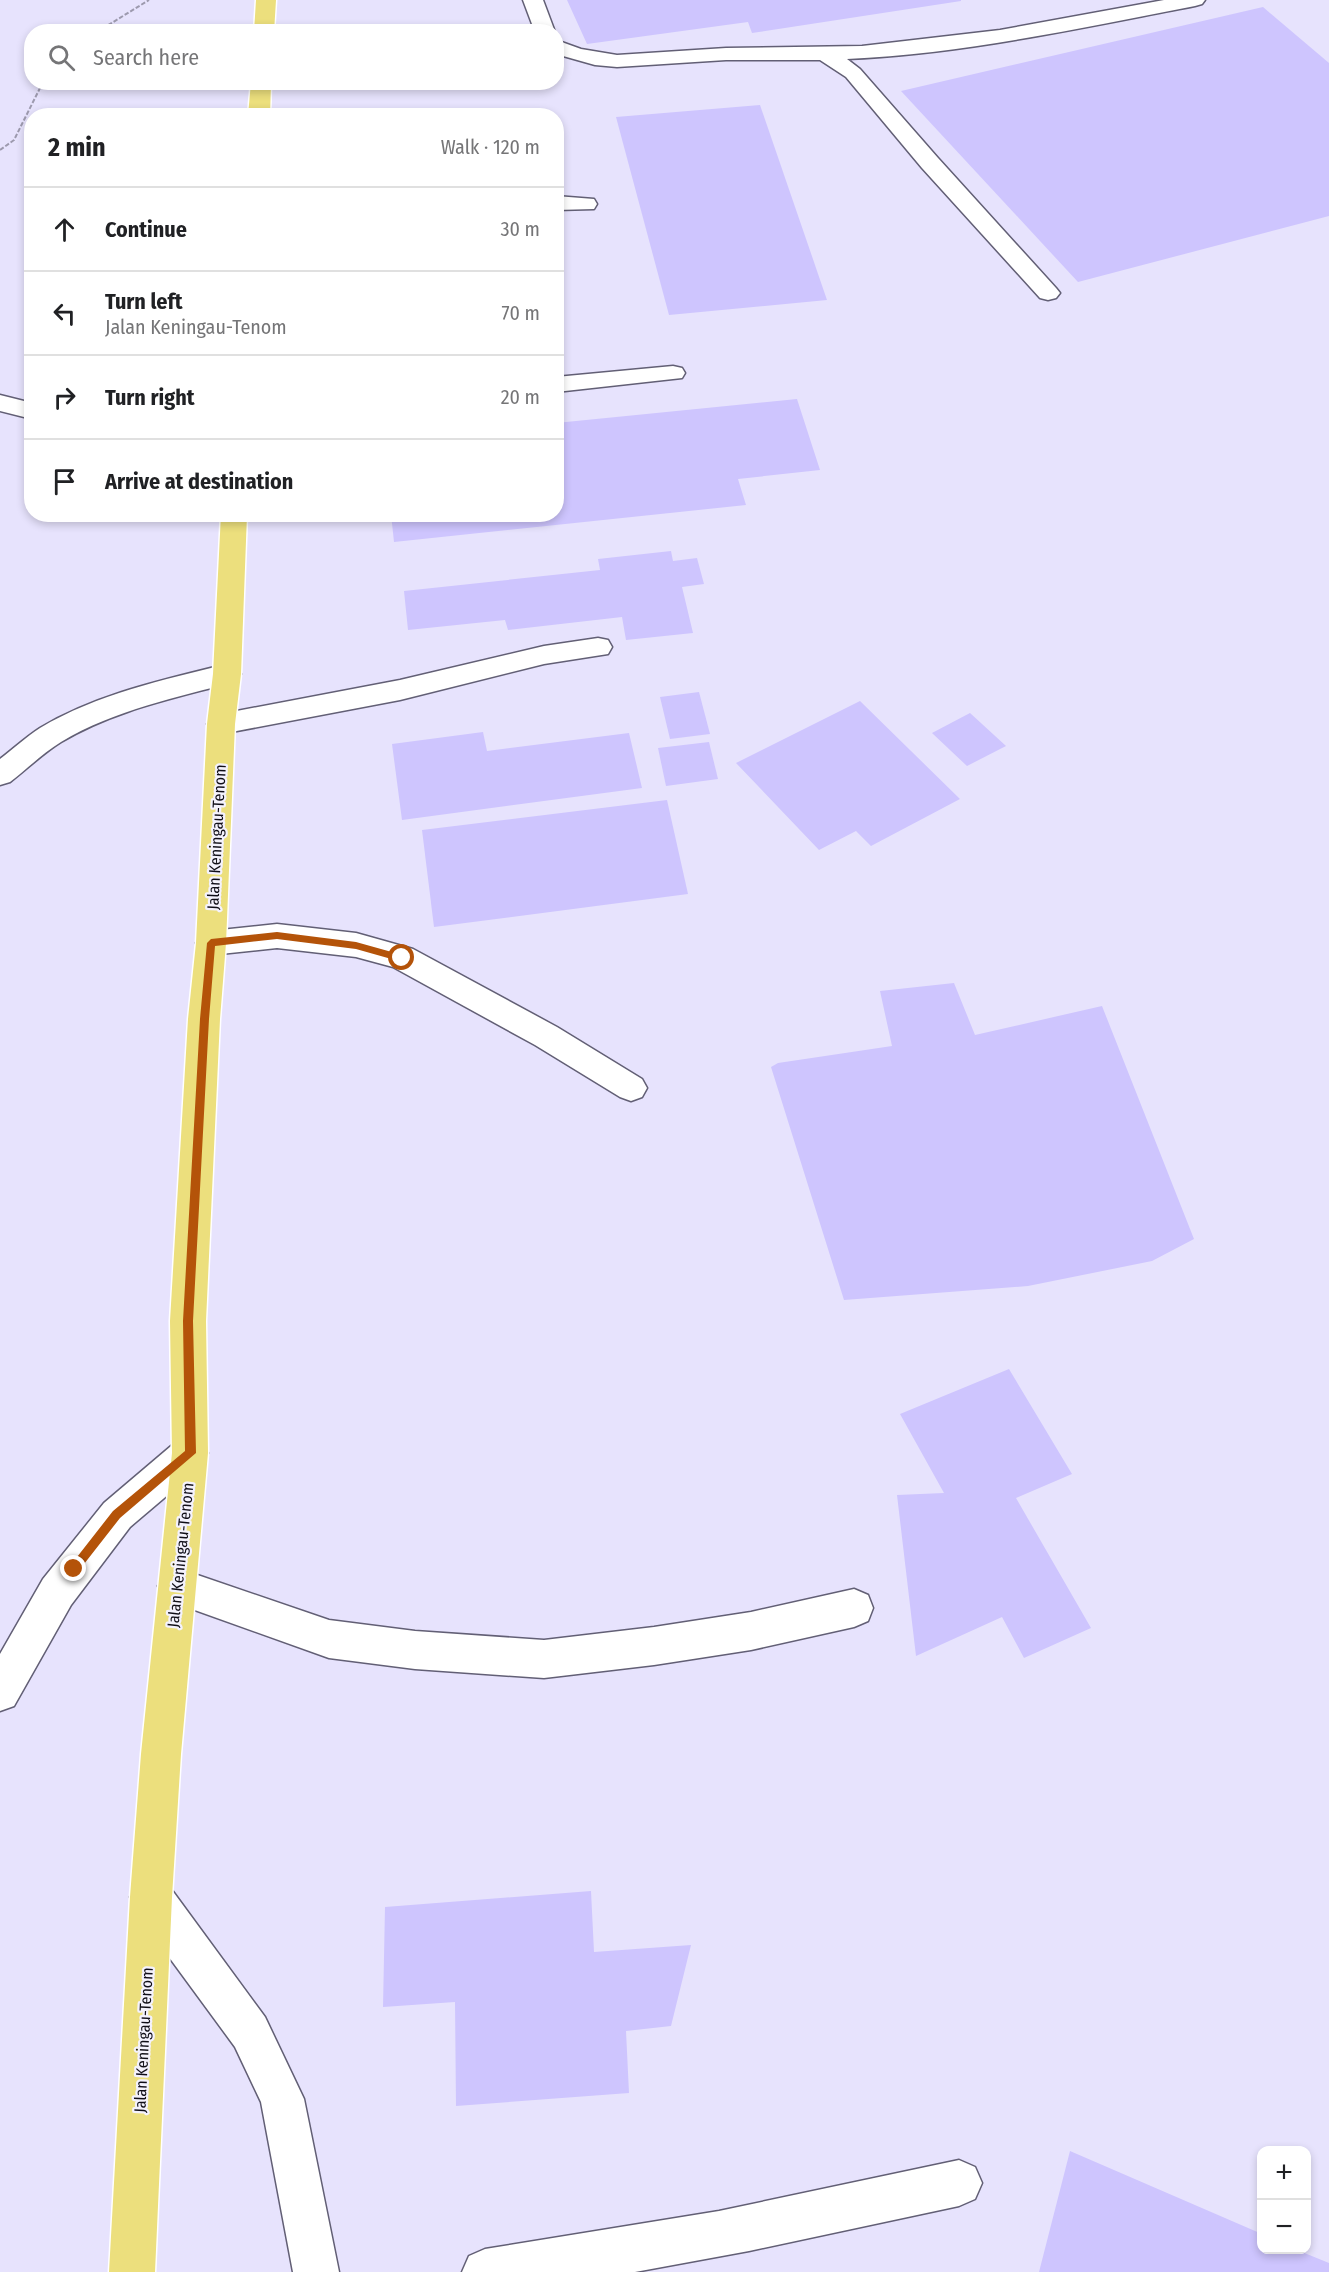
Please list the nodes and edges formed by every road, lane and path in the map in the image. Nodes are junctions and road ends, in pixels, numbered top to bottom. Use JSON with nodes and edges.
{"nodes":[{"id":1,"x":149,"y":0,"type":"edge"},
{"id":2,"x":266,"y":0,"type":"edge"},
{"id":3,"x":533,"y":0,"type":"edge"},
{"id":4,"x":1195,"y":0,"type":"edge"},
{"id":5,"x":110,"y":24,"type":"edge"},
{"id":6,"x":264,"y":24,"type":"edge"},
{"id":7,"x":542,"y":24,"type":"edge"},
{"id":8,"x":564,"y":50,"type":"edge"},
{"id":9,"x":824,"y":53,"type":"junction"},
{"id":10,"x":39,"y":90,"type":"edge"},
{"id":11,"x":261,"y":90,"type":"edge"},
{"id":12,"x":30,"y":108,"type":"edge"},
{"id":13,"x":259,"y":108,"type":"edge"},
{"id":14,"x":24,"y":120,"type":"edge"},
{"id":15,"x":0,"y":150,"type":"edge"},
{"id":16,"x":564,"y":203,"type":"edge"},
{"id":17,"x":586,"y":204,"type":"dead end"},
{"id":18,"x":1047,"y":293,"type":"dead end"},
{"id":19,"x":673,"y":373,"type":"dead end"},
{"id":20,"x":564,"y":384,"type":"edge"},
{"id":21,"x":0,"y":403,"type":"edge"},
{"id":22,"x":24,"y":409,"type":"edge"},
{"id":23,"x":234,"y":522,"type":"edge"},
{"id":24,"x":598,"y":647,"type":"dead end"},
{"id":25,"x":227,"y":674,"type":"junction"},
{"id":26,"x":221,"y":724,"type":"junction"},
{"id":27,"x":0,"y":775,"type":"edge"},
{"id":28,"x":211,"y":943,"type":"junction"},
{"id":29,"x":631,"y":1088,"type":"dead end"},
{"id":30,"x":190,"y":1453,"type":"junction"},
{"id":31,"x":177,"y":1586,"type":"junction"},
{"id":32,"x":854,"y":1608,"type":"dead end"},
{"id":33,"x":0,"y":1692,"type":"edge"},
{"id":34,"x":151,"y":1897,"type":"junction"},
{"id":35,"x":959,"y":2184,"type":"dead end"},
{"id":36,"x":132,"y":2272,"type":"edge"},
{"id":37,"x":316,"y":2272,"type":"edge"},
{"id":38,"x":485,"y":2272,"type":"edge"}],
"edges":[{"from":1,"to":5,"type":"path"},
{"from":2,"to":6,"type":"main road"},
{"from":3,"to":7,"type":"lane"},
{"from":4,"to":9,"type":"lane"},
{"from":8,"to":9,"type":"lane"},
{"from":9,"to":18,"type":"lane"},
{"from":10,"to":12,"type":"path"},
{"from":11,"to":13,"type":"main road"},
{"from":14,"to":15,"type":"path"},
{"from":16,"to":17,"type":"lane"},
{"from":19,"to":20,"type":"lane"},
{"from":21,"to":22,"type":"lane"},
{"from":23,"to":25,"type":"main road","name":"Jalan Keningau-Tenom"},
{"from":24,"to":26,"type":"lane"},
{"from":25,"to":26,"type":"main road","name":"Jalan Keningau-Tenom"},
{"from":25,"to":27,"type":"lane"},
{"from":26,"to":28,"type":"main road","name":"Jalan Keningau-Tenom"},
{"from":28,"to":29,"type":"lane"},
{"from":28,"to":30,"type":"main road","name":"Jalan Keningau-Tenom"},
{"from":30,"to":31,"type":"main road","name":"Jalan Keningau-Tenom"},
{"from":30,"to":33,"type":"lane"},
{"from":31,"to":32,"type":"lane"},
{"from":31,"to":34,"type":"main road","name":"Jalan Keningau-Tenom"},
{"from":34,"to":36,"type":"main road","name":"Jalan Keningau-Tenom"},
{"from":34,"to":37,"type":"lane"},
{"from":35,"to":38,"type":"lane"}]}
